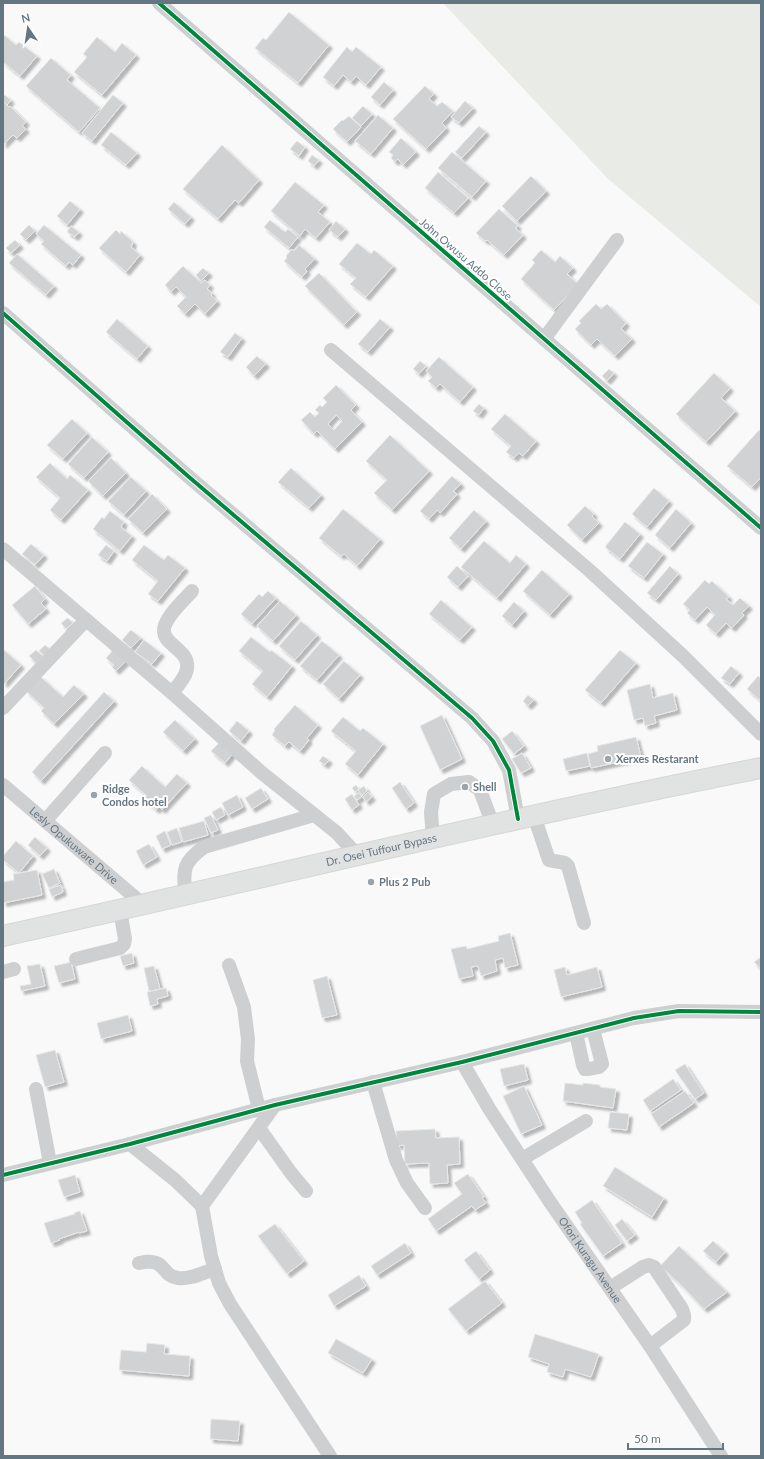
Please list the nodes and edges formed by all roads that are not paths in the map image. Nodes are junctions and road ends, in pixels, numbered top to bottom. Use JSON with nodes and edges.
{"nodes":[{"id":1,"x":159,"y":3,"type":"edge"},
{"id":2,"x":617,"y":240,"type":"dead end"},
{"id":3,"x":3,"y":313,"type":"edge"},
{"id":4,"x":544,"y":339,"type":"junction"},
{"id":5,"x":331,"y":350,"type":"dead end"},
{"id":6,"x":761,"y":528,"type":"edge"},
{"id":7,"x":3,"y":549,"type":"edge"},
{"id":8,"x":192,"y":591,"type":"dead end"},
{"id":9,"x":86,"y":620,"type":"junction"},
{"id":10,"x":172,"y":693,"type":"junction"},
{"id":11,"x":3,"y":708,"type":"edge"},
{"id":12,"x":761,"y":734,"type":"edge"},
{"id":13,"x":105,"y":753,"type":"dead end"},
{"id":14,"x":761,"y":768,"type":"edge"},
{"id":15,"x":3,"y":785,"type":"edge"},
{"id":16,"x":314,"y":815,"type":"junction"},
{"id":17,"x":526,"y":818,"type":"junction"},
{"id":18,"x":45,"y":821,"type":"junction"},
{"id":19,"x":493,"y":825,"type":"junction"},
{"id":20,"x":433,"y":839,"type":"junction"},
{"id":21,"x":358,"y":856,"type":"junction"},
{"id":22,"x":185,"y":896,"type":"junction"},
{"id":23,"x":144,"y":905,"type":"junction"},
{"id":24,"x":120,"y":910,"type":"junction"},
{"id":25,"x":584,"y":923,"type":"dead end"},
{"id":26,"x":3,"y":936,"type":"edge"},
{"id":27,"x":76,"y":959,"type":"dead end"},
{"id":28,"x":229,"y":965,"type":"dead end"},
{"id":29,"x":761,"y":1012,"type":"edge"},
{"id":30,"x":593,"y":1029,"type":"junction"},
{"id":31,"x":576,"y":1033,"type":"junction"},
{"id":32,"x":462,"y":1062,"type":"junction"},
{"id":33,"x":373,"y":1082,"type":"junction"},
{"id":34,"x":36,"y":1089,"type":"dead end"},
{"id":35,"x":275,"y":1105,"type":"junction"},
{"id":36,"x":259,"y":1109,"type":"junction"},
{"id":37,"x":586,"y":1121,"type":"dead end"},
{"id":38,"x":259,"y":1128,"type":"junction"},
{"id":39,"x":130,"y":1144,"type":"junction"},
{"id":40,"x":522,"y":1159,"type":"junction"},
{"id":41,"x":50,"y":1164,"type":"junction"},
{"id":42,"x":3,"y":1175,"type":"edge"},
{"id":43,"x":306,"y":1191,"type":"dead end"},
{"id":44,"x":202,"y":1206,"type":"junction"},
{"id":45,"x":425,"y":1208,"type":"dead end"},
{"id":46,"x":139,"y":1263,"type":"dead end"},
{"id":47,"x":215,"y":1269,"type":"junction"},
{"id":48,"x":610,"y":1288,"type":"junction"},
{"id":49,"x":650,"y":1346,"type":"junction"},
{"id":50,"x":330,"y":1456,"type":"edge"},
{"id":51,"x":721,"y":1456,"type":"edge"}],
"edges":[{"from":1,"to":4,"type":"street","name":"John Owusu Addo Close"},
{"from":2,"to":4,"type":"street"},
{"from":3,"to":17,"type":"street"},
{"from":4,"to":6,"type":"street","name":"John Owusu Addo Close"},
{"from":5,"to":12,"type":"street"},
{"from":7,"to":9,"type":"street"},
{"from":8,"to":10,"type":"street"},
{"from":9,"to":10,"type":"street"},
{"from":9,"to":11,"type":"street"},
{"from":10,"to":16,"type":"street"},
{"from":13,"to":18,"type":"street"},
{"from":14,"to":17,"type":"highway","name":"Dr. Osei Tuffour Bypass"},
{"from":15,"to":18,"type":"street","name":"Lesly Opukuware Drive"},
{"from":16,"to":21,"type":"street"},
{"from":16,"to":22,"type":"street"},
{"from":17,"to":19,"type":"highway","name":"Dr. Osei Tuffour Bypass"},
{"from":17,"to":25,"type":"street"},
{"from":18,"to":23,"type":"street","name":"Lesly Opukuware Drive"},
{"from":19,"to":20,"type":"highway","name":"Dr. Osei Tuffour Bypass"},
{"from":19,"to":20,"type":"street"},
{"from":20,"to":21,"type":"highway","name":"Dr. Osei Tuffour Bypass"},
{"from":21,"to":22,"type":"highway","name":"Dr. Osei Tuffour Bypass"},
{"from":22,"to":23,"type":"highway","name":"Dr. Osei Tuffour Bypass"},
{"from":23,"to":24,"type":"highway","name":"Dr. Osei Tuffour Bypass"},
{"from":24,"to":26,"type":"highway","name":"Dr. Osei Tuffour Bypass"},
{"from":24,"to":27,"type":"street"},
{"from":28,"to":36,"type":"street"},
{"from":29,"to":30,"type":"street"},
{"from":30,"to":31,"type":"street"},
{"from":30,"to":31,"type":"street"},
{"from":31,"to":32,"type":"street"},
{"from":32,"to":33,"type":"street"},
{"from":32,"to":40,"type":"street","name":"Ofori Kuragu Avenue"},
{"from":33,"to":35,"type":"street"},
{"from":33,"to":45,"type":"street"},
{"from":34,"to":41,"type":"street"},
{"from":35,"to":36,"type":"street"},
{"from":35,"to":38,"type":"street"},
{"from":36,"to":39,"type":"street"},
{"from":37,"to":40,"type":"street"},
{"from":38,"to":43,"type":"street"},
{"from":38,"to":44,"type":"street"},
{"from":39,"to":41,"type":"street"},
{"from":39,"to":44,"type":"street"},
{"from":40,"to":48,"type":"street","name":"Ofori Kuragu Avenue"},
{"from":41,"to":42,"type":"street"},
{"from":44,"to":47,"type":"street"},
{"from":46,"to":47,"type":"street"},
{"from":47,"to":50,"type":"street"},
{"from":48,"to":49,"type":"street","name":"Ofori Kuragu Avenue"},
{"from":48,"to":49,"type":"street"},
{"from":49,"to":51,"type":"street","name":"Ofori Kuragu Avenue"}]}
